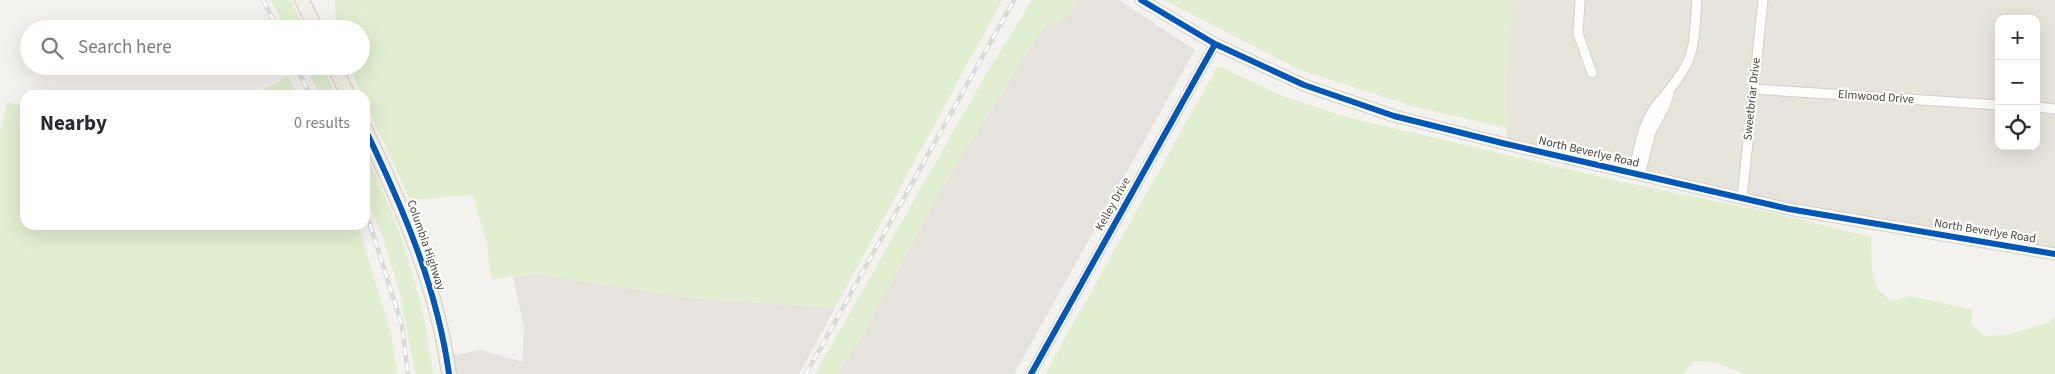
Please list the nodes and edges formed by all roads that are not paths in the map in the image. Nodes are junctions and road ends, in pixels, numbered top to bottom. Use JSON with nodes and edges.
{"nodes":[{"id":1,"x":302,"y":0,"type":"edge"},
{"id":2,"x":1141,"y":0,"type":"edge"},
{"id":3,"x":1580,"y":0,"type":"edge"},
{"id":4,"x":1697,"y":0,"type":"edge"},
{"id":5,"x":1763,"y":0,"type":"edge"},
{"id":6,"x":312,"y":20,"type":"edge"},
{"id":7,"x":1215,"y":44,"type":"junction"},
{"id":8,"x":1592,"y":73,"type":"dead end"},
{"id":9,"x":338,"y":75,"type":"edge"},
{"id":10,"x":1753,"y":89,"type":"junction"},
{"id":11,"x":346,"y":90,"type":"edge"},
{"id":12,"x":1995,"y":105,"type":"edge"},
{"id":13,"x":2040,"y":107,"type":"edge"},
{"id":14,"x":2055,"y":109,"type":"edge"},
{"id":15,"x":370,"y":140,"type":"edge"},
{"id":16,"x":1636,"y":174,"type":"junction"},
{"id":17,"x":1742,"y":198,"type":"junction"},
{"id":18,"x":2055,"y":254,"type":"edge"},
{"id":19,"x":449,"y":374,"type":"edge"},
{"id":20,"x":1031,"y":374,"type":"edge"}],
"edges":[{"from":1,"to":6,"type":"main road"},
{"from":2,"to":7,"type":"street","name":"North Beverlye Road"},
{"from":3,"to":8,"type":"street"},
{"from":4,"to":16,"type":"street"},
{"from":5,"to":10,"type":"street","name":"Sweetbriar Drive"},
{"from":7,"to":16,"type":"street","name":"North Beverlye Road"},
{"from":7,"to":20,"type":"street","name":"Kelley Drive"},
{"from":9,"to":11,"type":"main road"},
{"from":10,"to":12,"type":"street","name":"Elmwood Drive"},
{"from":10,"to":17,"type":"street","name":"Sweetbriar Drive"},
{"from":13,"to":14,"type":"street"},
{"from":15,"to":19,"type":"main road","name":"Columbia Highway"},
{"from":16,"to":17,"type":"street","name":"North Beverlye Road"},
{"from":17,"to":18,"type":"street","name":"North Beverlye Road"}]}
